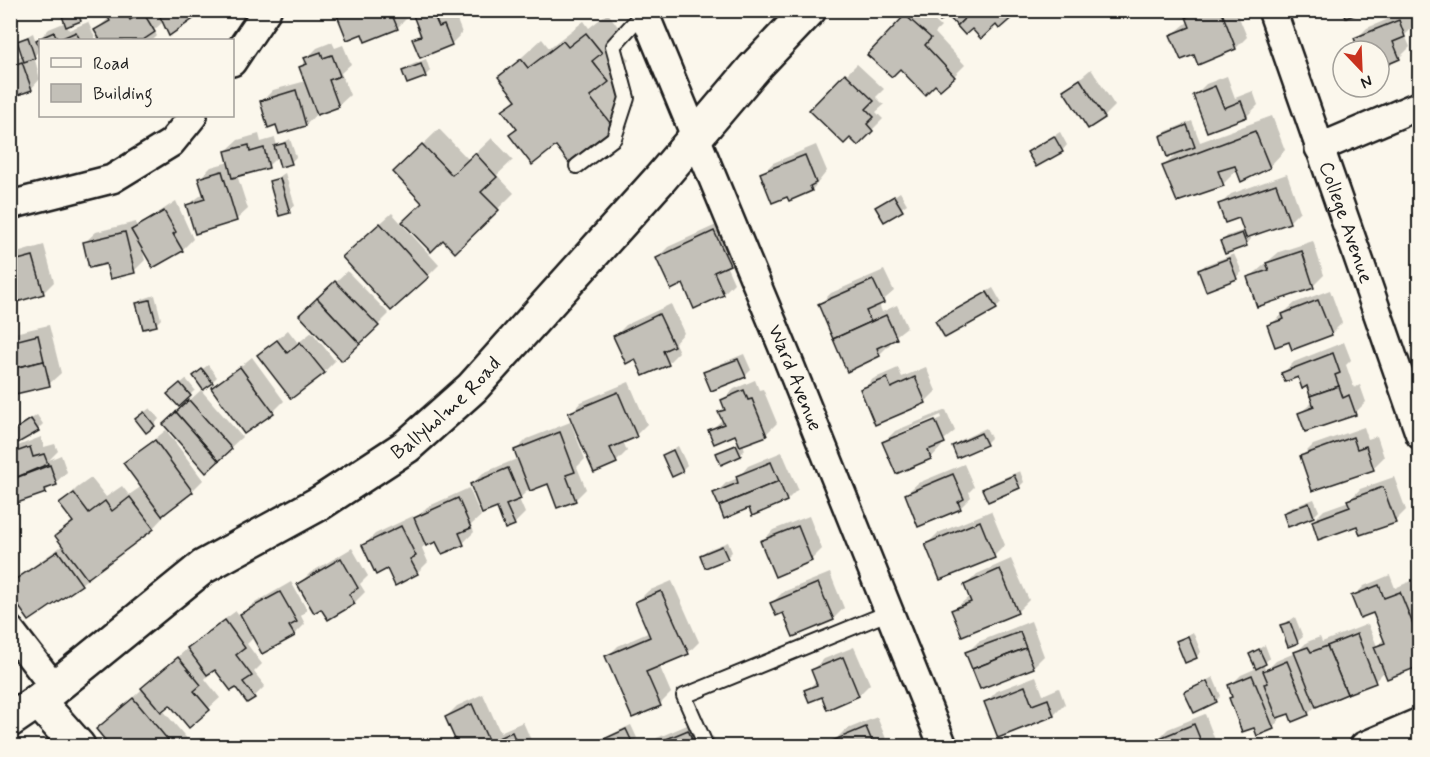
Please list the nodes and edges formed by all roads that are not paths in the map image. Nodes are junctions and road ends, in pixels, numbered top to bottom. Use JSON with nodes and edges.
{"nodes":[{"id":1,"x":810,"y":10,"type":"edge"},
{"id":2,"x":1272,"y":10,"type":"edge"},
{"id":3,"x":267,"y":11,"type":"edge"},
{"id":4,"x":644,"y":11,"type":"edge"},
{"id":5,"x":234,"y":59,"type":"edge"},
{"id":6,"x":1419,"y":105,"type":"edge"},
{"id":7,"x":192,"y":117,"type":"edge"},
{"id":8,"x":695,"y":138,"type":"junction"},
{"id":9,"x":1320,"y":148,"type":"junction"},
{"id":10,"x":577,"y":166,"type":"dead end"},
{"id":11,"x":10,"y":205,"type":"edge"},
{"id":12,"x":1419,"y":435,"type":"edge"},
{"id":13,"x":890,"y":612,"type":"junction"},
{"id":14,"x":10,"y":630,"type":"edge"},
{"id":15,"x":46,"y":694,"type":"junction"},
{"id":16,"x":10,"y":720,"type":"edge"},
{"id":17,"x":1419,"y":722,"type":"edge"},
{"id":18,"x":78,"y":747,"type":"edge"},
{"id":19,"x":706,"y":747,"type":"edge"},
{"id":20,"x":943,"y":747,"type":"edge"},
{"id":21,"x":1364,"y":747,"type":"edge"}],
"edges":[{"from":1,"to":8,"type":"main road","name":"Ballyholme Road"},
{"from":2,"to":9,"type":"street","name":"College Avenue"},
{"from":3,"to":5,"type":"street"},
{"from":4,"to":8,"type":"street","name":"Ward Avenue"},
{"from":4,"to":10,"type":"lane"},
{"from":6,"to":9,"type":"street"},
{"from":7,"to":11,"type":"street"},
{"from":8,"to":13,"type":"street","name":"Ward Avenue"},
{"from":8,"to":15,"type":"main road","name":"Ballyholme Road"},
{"from":9,"to":12,"type":"street","name":"College Avenue"},
{"from":13,"to":19,"type":"lane"},
{"from":13,"to":20,"type":"street","name":"Ward Avenue"},
{"from":14,"to":15,"type":"street"},
{"from":15,"to":16,"type":"main road","name":"Ballyholme Road"},
{"from":15,"to":18,"type":"main road"},
{"from":17,"to":21,"type":"street"}]}
